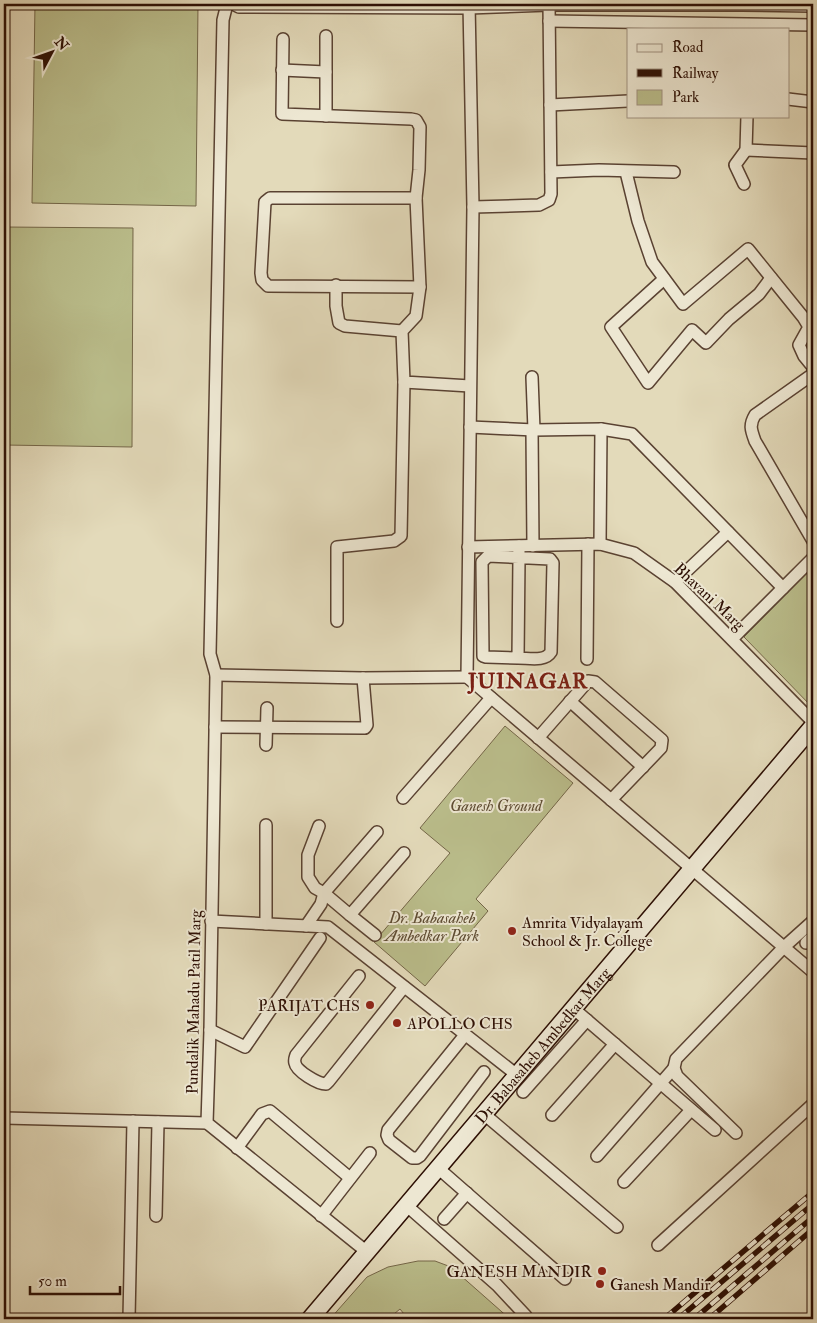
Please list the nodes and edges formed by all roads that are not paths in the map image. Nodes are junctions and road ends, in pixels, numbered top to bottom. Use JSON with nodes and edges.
{"nodes":[{"id":1,"x":227,"y":4,"type":"edge"},
{"id":2,"x":233,"y":4,"type":"edge"},
{"id":3,"x":549,"y":4,"type":"edge"},
{"id":4,"x":469,"y":6,"type":"edge"},
{"id":5,"x":813,"y":6,"type":"edge"},
{"id":6,"x":549,"y":21,"type":"junction"},
{"id":7,"x":813,"y":25,"type":"edge"},
{"id":8,"x":741,"y":27,"type":"edge"},
{"id":9,"x":326,"y":36,"type":"dead end"},
{"id":10,"x":283,"y":39,"type":"dead end"},
{"id":11,"x":282,"y":70,"type":"junction"},
{"id":12,"x":326,"y":72,"type":"junction"},
{"id":13,"x":790,"y":99,"type":"edge"},
{"id":14,"x":627,"y":101,"type":"edge"},
{"id":15,"x":813,"y":102,"type":"edge"},
{"id":16,"x":550,"y":105,"type":"junction"},
{"id":17,"x":326,"y":116,"type":"junction"},
{"id":18,"x":747,"y":118,"type":"edge"},
{"id":19,"x":746,"y":150,"type":"junction"},
{"id":20,"x":813,"y":153,"type":"edge"},
{"id":21,"x":551,"y":172,"type":"junction"},
{"id":22,"x":626,"y":172,"type":"junction"},
{"id":23,"x":674,"y":172,"type":"dead end"},
{"id":24,"x":744,"y":184,"type":"dead end"},
{"id":25,"x":416,"y":198,"type":"junction"},
{"id":26,"x":473,"y":207,"type":"junction"},
{"id":27,"x":771,"y":278,"type":"junction"},
{"id":28,"x":664,"y":279,"type":"junction"},
{"id":29,"x":336,"y":286,"type":"junction"},
{"id":30,"x":420,"y":288,"type":"junction"},
{"id":31,"x":811,"y":326,"type":"edge"},
{"id":32,"x":402,"y":331,"type":"junction"},
{"id":33,"x":813,"y":366,"type":"edge"},
{"id":34,"x":813,"y":374,"type":"edge"},
{"id":35,"x":532,"y":377,"type":"dead end"},
{"id":36,"x":404,"y":382,"type":"junction"},
{"id":37,"x":470,"y":386,"type":"junction"},
{"id":38,"x":470,"y":426,"type":"junction"},
{"id":39,"x":601,"y":429,"type":"junction"},
{"id":40,"x":533,"y":430,"type":"junction"},
{"id":41,"x":728,"y":532,"type":"junction"},
{"id":42,"x":813,"y":540,"type":"edge"},
{"id":43,"x":588,"y":544,"type":"junction"},
{"id":44,"x":600,"y":544,"type":"junction"},
{"id":45,"x":533,"y":546,"type":"junction"},
{"id":46,"x":468,"y":547,"type":"junction"},
{"id":47,"x":519,"y":552,"type":"junction"},
{"id":48,"x":813,"y":558,"type":"edge"},
{"id":49,"x":675,"y":582,"type":"junction"},
{"id":50,"x":783,"y":588,"type":"junction"},
{"id":51,"x":337,"y":621,"type":"dead end"},
{"id":52,"x":732,"y":639,"type":"junction"},
{"id":53,"x":518,"y":658,"type":"junction"},
{"id":54,"x":587,"y":660,"type":"dead end"},
{"id":55,"x":216,"y":675,"type":"junction"},
{"id":56,"x":467,"y":677,"type":"junction"},
{"id":57,"x":363,"y":678,"type":"junction"},
{"id":58,"x":491,"y":698,"type":"junction"},
{"id":59,"x":570,"y":702,"type":"junction"},
{"id":60,"x":267,"y":708,"type":"dead end"},
{"id":61,"x":813,"y":724,"type":"edge"},
{"id":62,"x":215,"y":727,"type":"junction"},
{"id":63,"x":266,"y":728,"type":"junction"},
{"id":64,"x":538,"y":738,"type":"junction"},
{"id":65,"x":266,"y":745,"type":"dead end"},
{"id":66,"x":643,"y":767,"type":"junction"},
{"id":67,"x":403,"y":798,"type":"dead end"},
{"id":68,"x":612,"y":800,"type":"junction"},
{"id":69,"x":266,"y":825,"type":"dead end"},
{"id":70,"x":319,"y":826,"type":"dead end"},
{"id":71,"x":377,"y":832,"type":"dead end"},
{"id":72,"x":404,"y":853,"type":"dead end"},
{"id":73,"x":693,"y":869,"type":"junction"},
{"id":74,"x":324,"y":893,"type":"junction"},
{"id":75,"x":350,"y":915,"type":"junction"},
{"id":76,"x":813,"y":920,"type":"edge"},
{"id":77,"x":211,"y":921,"type":"junction"},
{"id":78,"x":266,"y":924,"type":"junction"},
{"id":79,"x":306,"y":926,"type":"junction"},
{"id":80,"x":375,"y":935,"type":"dead end"},
{"id":81,"x":320,"y":938,"type":"dead end"},
{"id":82,"x":784,"y":948,"type":"junction"},
{"id":83,"x":813,"y":972,"type":"edge"},
{"id":84,"x":360,"y":976,"type":"dead end"},
{"id":85,"x":404,"y":987,"type":"junction"},
{"id":86,"x":574,"y":1009,"type":"junction"},
{"id":87,"x":587,"y":1020,"type":"junction"},
{"id":88,"x":210,"y":1030,"type":"junction"},
{"id":89,"x":466,"y":1035,"type":"junction"},
{"id":90,"x":615,"y":1044,"type":"junction"},
{"id":91,"x":674,"y":1068,"type":"junction"},
{"id":92,"x":484,"y":1072,"type":"dead end"},
{"id":93,"x":517,"y":1075,"type":"junction"},
{"id":94,"x":660,"y":1083,"type":"junction"},
{"id":95,"x":523,"y":1092,"type":"dead end"},
{"id":96,"x":813,"y":1104,"type":"edge"},
{"id":97,"x":691,"y":1110,"type":"junction"},
{"id":98,"x":484,"y":1114,"type":"junction"},
{"id":99,"x":552,"y":1115,"type":"dead end"},
{"id":100,"x":4,"y":1118,"type":"edge"},
{"id":101,"x":133,"y":1121,"type":"junction"},
{"id":102,"x":158,"y":1122,"type":"junction"},
{"id":103,"x":207,"y":1123,"type":"junction"},
{"id":104,"x":714,"y":1130,"type":"dead end"},
{"id":105,"x":736,"y":1132,"type":"dead end"},
{"id":106,"x":237,"y":1148,"type":"junction"},
{"id":107,"x":370,"y":1153,"type":"dead end"},
{"id":108,"x":597,"y":1156,"type":"dead end"},
{"id":109,"x":438,"y":1168,"type":"junction"},
{"id":110,"x":350,"y":1178,"type":"junction"},
{"id":111,"x":624,"y":1182,"type":"dead end"},
{"id":112,"x":467,"y":1193,"type":"junction"},
{"id":113,"x":406,"y":1205,"type":"junction"},
{"id":114,"x":156,"y":1216,"type":"dead end"},
{"id":115,"x":321,"y":1216,"type":"junction"},
{"id":116,"x":444,"y":1219,"type":"dead end"},
{"id":117,"x":617,"y":1227,"type":"dead end"},
{"id":118,"x":658,"y":1245,"type":"dead end"},
{"id":119,"x":366,"y":1252,"type":"junction"},
{"id":120,"x":565,"y":1279,"type":"dead end"},
{"id":121,"x":527,"y":1318,"type":"edge"},
{"id":122,"x":129,"y":1319,"type":"edge"},
{"id":123,"x":310,"y":1319,"type":"edge"}],
"edges":[{"from":1,"to":55,"type":"street","name":"Pundalik Mahadu Patil Marg"},
{"from":2,"to":4,"type":"street"},
{"from":3,"to":4,"type":"street"},
{"from":3,"to":5,"type":"street"},
{"from":3,"to":6,"type":"street"},
{"from":4,"to":26,"type":"street"},
{"from":6,"to":8,"type":"street"},
{"from":6,"to":16,"type":"street"},
{"from":7,"to":8,"type":"street"},
{"from":9,"to":12,"type":"street"},
{"from":10,"to":11,"type":"street"},
{"from":11,"to":12,"type":"street"},
{"from":11,"to":17,"type":"street"},
{"from":12,"to":17,"type":"street"},
{"from":13,"to":15,"type":"street"},
{"from":14,"to":16,"type":"street"},
{"from":16,"to":21,"type":"street"},
{"from":17,"to":25,"type":"street"},
{"from":18,"to":19,"type":"street"},
{"from":19,"to":20,"type":"street"},
{"from":19,"to":24,"type":"street"},
{"from":21,"to":22,"type":"street"},
{"from":21,"to":26,"type":"street"},
{"from":22,"to":23,"type":"street"},
{"from":22,"to":28,"type":"street"},
{"from":25,"to":29,"type":"street"},
{"from":25,"to":30,"type":"street"},
{"from":26,"to":37,"type":"street"},
{"from":27,"to":28,"type":"street"},
{"from":27,"to":28,"type":"street"},
{"from":27,"to":31,"type":"street"},
{"from":29,"to":30,"type":"street"},
{"from":29,"to":32,"type":"street"},
{"from":30,"to":32,"type":"street"},
{"from":31,"to":33,"type":"street"},
{"from":32,"to":36,"type":"street"},
{"from":34,"to":42,"type":"street"},
{"from":35,"to":40,"type":"street"},
{"from":36,"to":37,"type":"street"},
{"from":36,"to":51,"type":"street"},
{"from":37,"to":38,"type":"street"},
{"from":38,"to":40,"type":"street"},
{"from":38,"to":46,"type":"street"},
{"from":39,"to":40,"type":"street"},
{"from":39,"to":41,"type":"street"},
{"from":39,"to":44,"type":"street"},
{"from":40,"to":45,"type":"street"},
{"from":41,"to":49,"type":"street"},
{"from":41,"to":50,"type":"street"},
{"from":43,"to":44,"type":"street","name":"Bhavani Marg"},
{"from":43,"to":45,"type":"street","name":"Bhavani Marg"},
{"from":43,"to":54,"type":"street"},
{"from":44,"to":49,"type":"street","name":"Bhavani Marg"},
{"from":45,"to":47,"type":"street","name":"Bhavani Marg"},
{"from":46,"to":47,"type":"street","name":"Bhavani Marg"},
{"from":46,"to":56,"type":"street"},
{"from":47,"to":53,"type":"street"},
{"from":47,"to":53,"type":"street"},
{"from":47,"to":53,"type":"street"},
{"from":48,"to":50,"type":"street"},
{"from":49,"to":52,"type":"street","name":"Bhavani Marg"},
{"from":50,"to":52,"type":"street"},
{"from":52,"to":61,"type":"street","name":"Bhavani Marg"},
{"from":55,"to":57,"type":"street"},
{"from":55,"to":62,"type":"street","name":"Pundalik Mahadu Patil Marg"},
{"from":56,"to":57,"type":"street"},
{"from":56,"to":58,"type":"street"},
{"from":57,"to":63,"type":"street"},
{"from":58,"to":64,"type":"street"},
{"from":58,"to":67,"type":"street"},
{"from":59,"to":64,"type":"street"},
{"from":59,"to":66,"type":"street"},
{"from":59,"to":66,"type":"street"},
{"from":60,"to":63,"type":"street"},
{"from":61,"to":73,"type":"main road","name":"Dr. Babasaheb Ambedkar Marg"},
{"from":62,"to":63,"type":"street"},
{"from":62,"to":77,"type":"street","name":"Pundalik Mahadu Patil Marg"},
{"from":63,"to":65,"type":"street"},
{"from":64,"to":68,"type":"street"},
{"from":66,"to":68,"type":"street"},
{"from":68,"to":73,"type":"street"},
{"from":69,"to":78,"type":"street"},
{"from":70,"to":74,"type":"street"},
{"from":71,"to":74,"type":"street"},
{"from":72,"to":75,"type":"street"},
{"from":73,"to":82,"type":"street"},
{"from":73,"to":86,"type":"main road","name":"Dr. Babasaheb Ambedkar Marg"},
{"from":74,"to":75,"type":"street"},
{"from":74,"to":79,"type":"street"},
{"from":75,"to":80,"type":"street"},
{"from":76,"to":82,"type":"street"},
{"from":77,"to":78,"type":"street"},
{"from":77,"to":88,"type":"street","name":"Pundalik Mahadu Patil Marg"},
{"from":78,"to":79,"type":"street"},
{"from":79,"to":85,"type":"street"},
{"from":81,"to":88,"type":"street"},
{"from":82,"to":83,"type":"street"},
{"from":82,"to":91,"type":"street"},
{"from":84,"to":85,"type":"street"},
{"from":85,"to":89,"type":"street"},
{"from":86,"to":87,"type":"street"},
{"from":86,"to":93,"type":"main road","name":"Dr. Babasaheb Ambedkar Marg"},
{"from":87,"to":90,"type":"street"},
{"from":87,"to":95,"type":"street"},
{"from":88,"to":103,"type":"street","name":"Pundalik Mahadu Patil Marg"},
{"from":89,"to":92,"type":"street"},
{"from":89,"to":93,"type":"street"},
{"from":90,"to":94,"type":"street"},
{"from":90,"to":99,"type":"street"},
{"from":91,"to":94,"type":"street"},
{"from":91,"to":105,"type":"street"},
{"from":93,"to":98,"type":"main road","name":"Dr. Babasaheb Ambedkar Marg"},
{"from":94,"to":97,"type":"street"},
{"from":94,"to":108,"type":"street"},
{"from":96,"to":118,"type":"street"},
{"from":97,"to":104,"type":"street"},
{"from":97,"to":111,"type":"street"},
{"from":98,"to":109,"type":"main road","name":"Dr. Babasaheb Ambedkar Marg"},
{"from":98,"to":117,"type":"street"},
{"from":100,"to":101,"type":"street"},
{"from":101,"to":102,"type":"street"},
{"from":101,"to":122,"type":"street"},
{"from":102,"to":103,"type":"street"},
{"from":102,"to":114,"type":"street"},
{"from":103,"to":106,"type":"street"},
{"from":106,"to":110,"type":"street"},
{"from":106,"to":115,"type":"street"},
{"from":107,"to":110,"type":"street"},
{"from":109,"to":112,"type":"street"},
{"from":109,"to":113,"type":"main road","name":"Dr. Babasaheb Ambedkar Marg"},
{"from":110,"to":115,"type":"street"},
{"from":112,"to":116,"type":"street"},
{"from":112,"to":120,"type":"street"},
{"from":113,"to":119,"type":"main road","name":"Dr. Babasaheb Ambedkar Marg"},
{"from":113,"to":121,"type":"street"},
{"from":115,"to":119,"type":"street"},
{"from":119,"to":123,"type":"main road","name":"Dr. Babasaheb Ambedkar Marg"}]}
